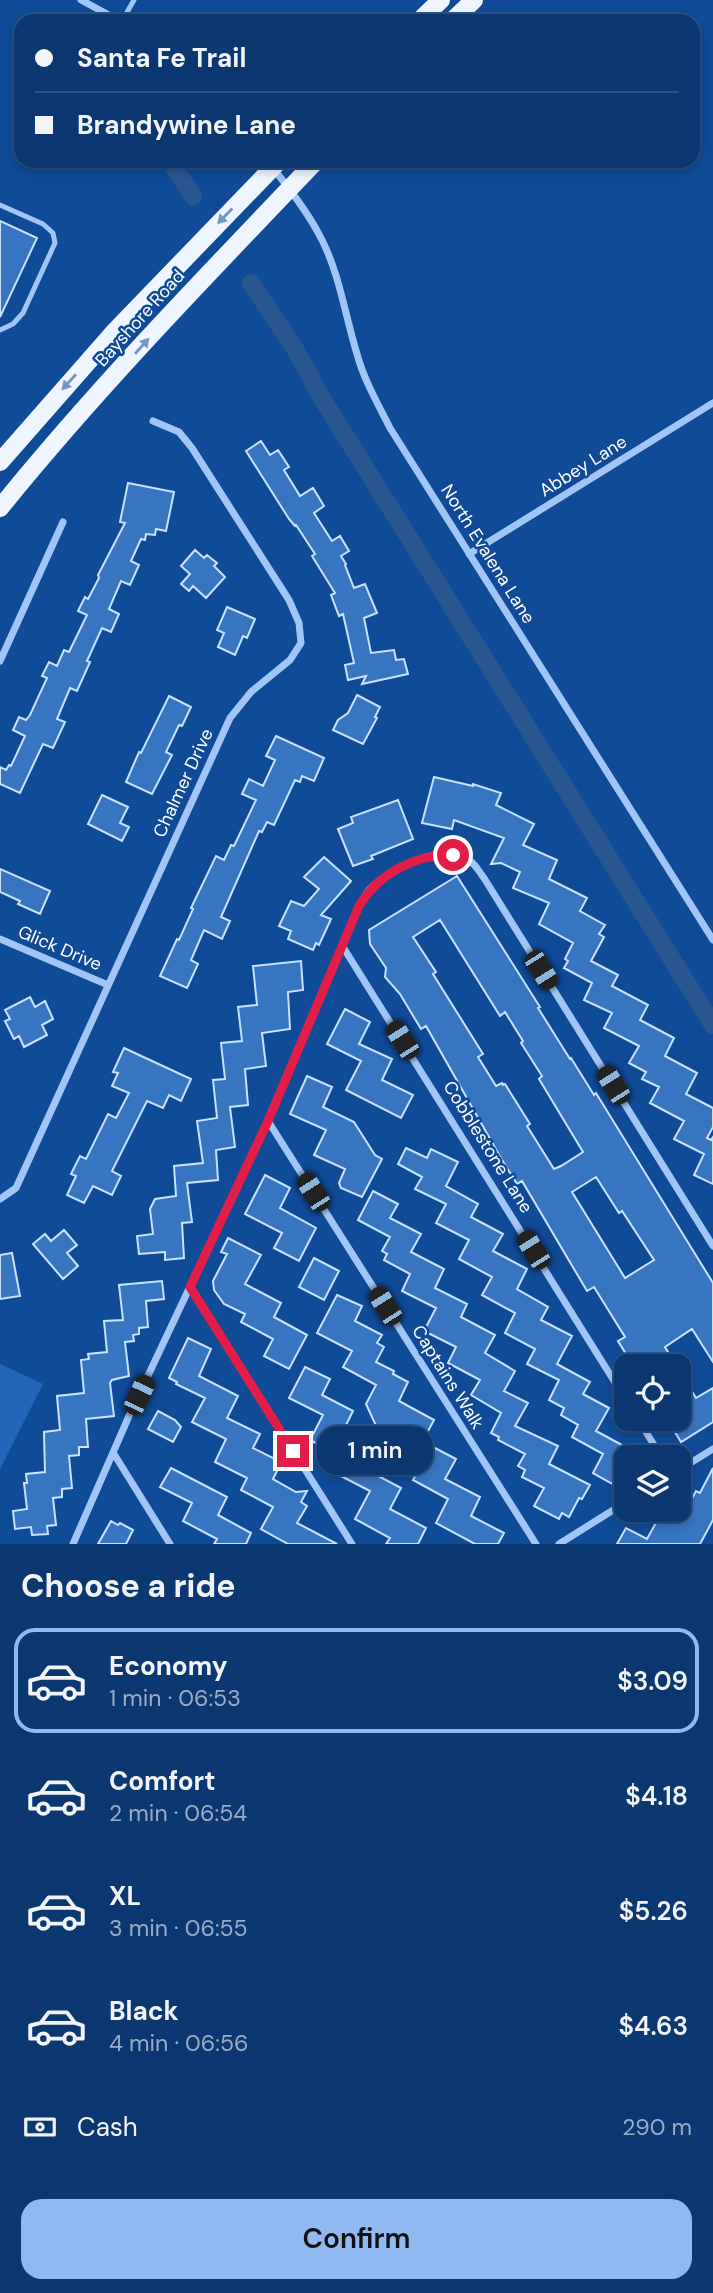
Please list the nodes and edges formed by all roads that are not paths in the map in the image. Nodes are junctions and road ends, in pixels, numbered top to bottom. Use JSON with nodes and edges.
{"nodes":[{"id":1,"x":81,"y":0,"type":"edge"},
{"id":2,"x":441,"y":0,"type":"edge"},
{"id":3,"x":474,"y":0,"type":"edge"},
{"id":4,"x":108,"y":14,"type":"edge"},
{"id":5,"x":426,"y":14,"type":"edge"},
{"id":6,"x":459,"y":14,"type":"edge"},
{"id":7,"x":269,"y":168,"type":"edge"},
{"id":8,"x":277,"y":168,"type":"edge"},
{"id":9,"x":309,"y":168,"type":"edge"},
{"id":10,"x":289,"y":189,"type":"junction"},
{"id":11,"x":0,"y":205,"type":"edge"},
{"id":12,"x":0,"y":330,"type":"edge"},
{"id":13,"x":713,"y":403,"type":"edge"},
{"id":14,"x":153,"y":421,"type":"dead end"},
{"id":15,"x":0,"y":463,"type":"edge"},
{"id":16,"x":0,"y":508,"type":"edge"},
{"id":17,"x":63,"y":522,"type":"dead end"},
{"id":18,"x":469,"y":554,"type":"junction"},
{"id":19,"x":0,"y":661,"type":"edge"},
{"id":20,"x":0,"y":939,"type":"edge"},
{"id":21,"x":713,"y":940,"type":"edge"},
{"id":22,"x":343,"y":947,"type":"junction"},
{"id":23,"x":108,"y":985,"type":"junction"},
{"id":24,"x":268,"y":1121,"type":"junction"},
{"id":25,"x":0,"y":1199,"type":"edge"},
{"id":26,"x":713,"y":1245,"type":"edge"},
{"id":27,"x":190,"y":1287,"type":"junction"},
{"id":28,"x":614,"y":1382,"type":"edge"},
{"id":29,"x":713,"y":1449,"type":"edge"},
{"id":30,"x":114,"y":1454,"type":"junction"},
{"id":31,"x":691,"y":1463,"type":"edge"},
{"id":32,"x":614,"y":1510,"type":"edge"},
{"id":33,"x":73,"y":1544,"type":"edge"},
{"id":34,"x":170,"y":1544,"type":"edge"},
{"id":35,"x":352,"y":1544,"type":"edge"},
{"id":36,"x":536,"y":1544,"type":"edge"},
{"id":37,"x":559,"y":1544,"type":"edge"}],
"edges":[{"from":1,"to":4,"type":"street"},
{"from":2,"to":5,"type":"main road"},
{"from":3,"to":6,"type":"main road"},
{"from":7,"to":15,"type":"main road","name":"Bayshore Road","one_way":true},
{"from":8,"to":10,"type":"street","name":"North Evalena Lane"},
{"from":9,"to":10,"type":"main road","name":"Bayshore Road"},
{"from":16,"to":10,"type":"main road","name":"Bayshore Road","one_way":true},
{"from":10,"to":18,"type":"street","name":"North Evalena Lane"},
{"from":11,"to":12,"type":"lane"},
{"from":13,"to":18,"type":"street","name":"Abbey Lane"},
{"from":14,"to":23,"type":"street","name":"Chalmer Drive"},
{"from":17,"to":19,"type":"street"},
{"from":18,"to":21,"type":"street","name":"North Evalena Lane"},
{"from":20,"to":23,"type":"street","name":"Glick Drive"},
{"from":22,"to":24,"type":"street"},
{"from":22,"to":26,"type":"street"},
{"from":22,"to":28,"type":"street","name":"Cobblestone Lane"},
{"from":23,"to":25,"type":"street","name":"Chalmer Drive"},
{"from":24,"to":27,"type":"street"},
{"from":24,"to":36,"type":"street","name":"Captains Walk"},
{"from":27,"to":30,"type":"street"},
{"from":27,"to":35,"type":"street"},
{"from":29,"to":31,"type":"street"},
{"from":30,"to":33,"type":"street"},
{"from":30,"to":34,"type":"street"},
{"from":32,"to":37,"type":"street"}]}
